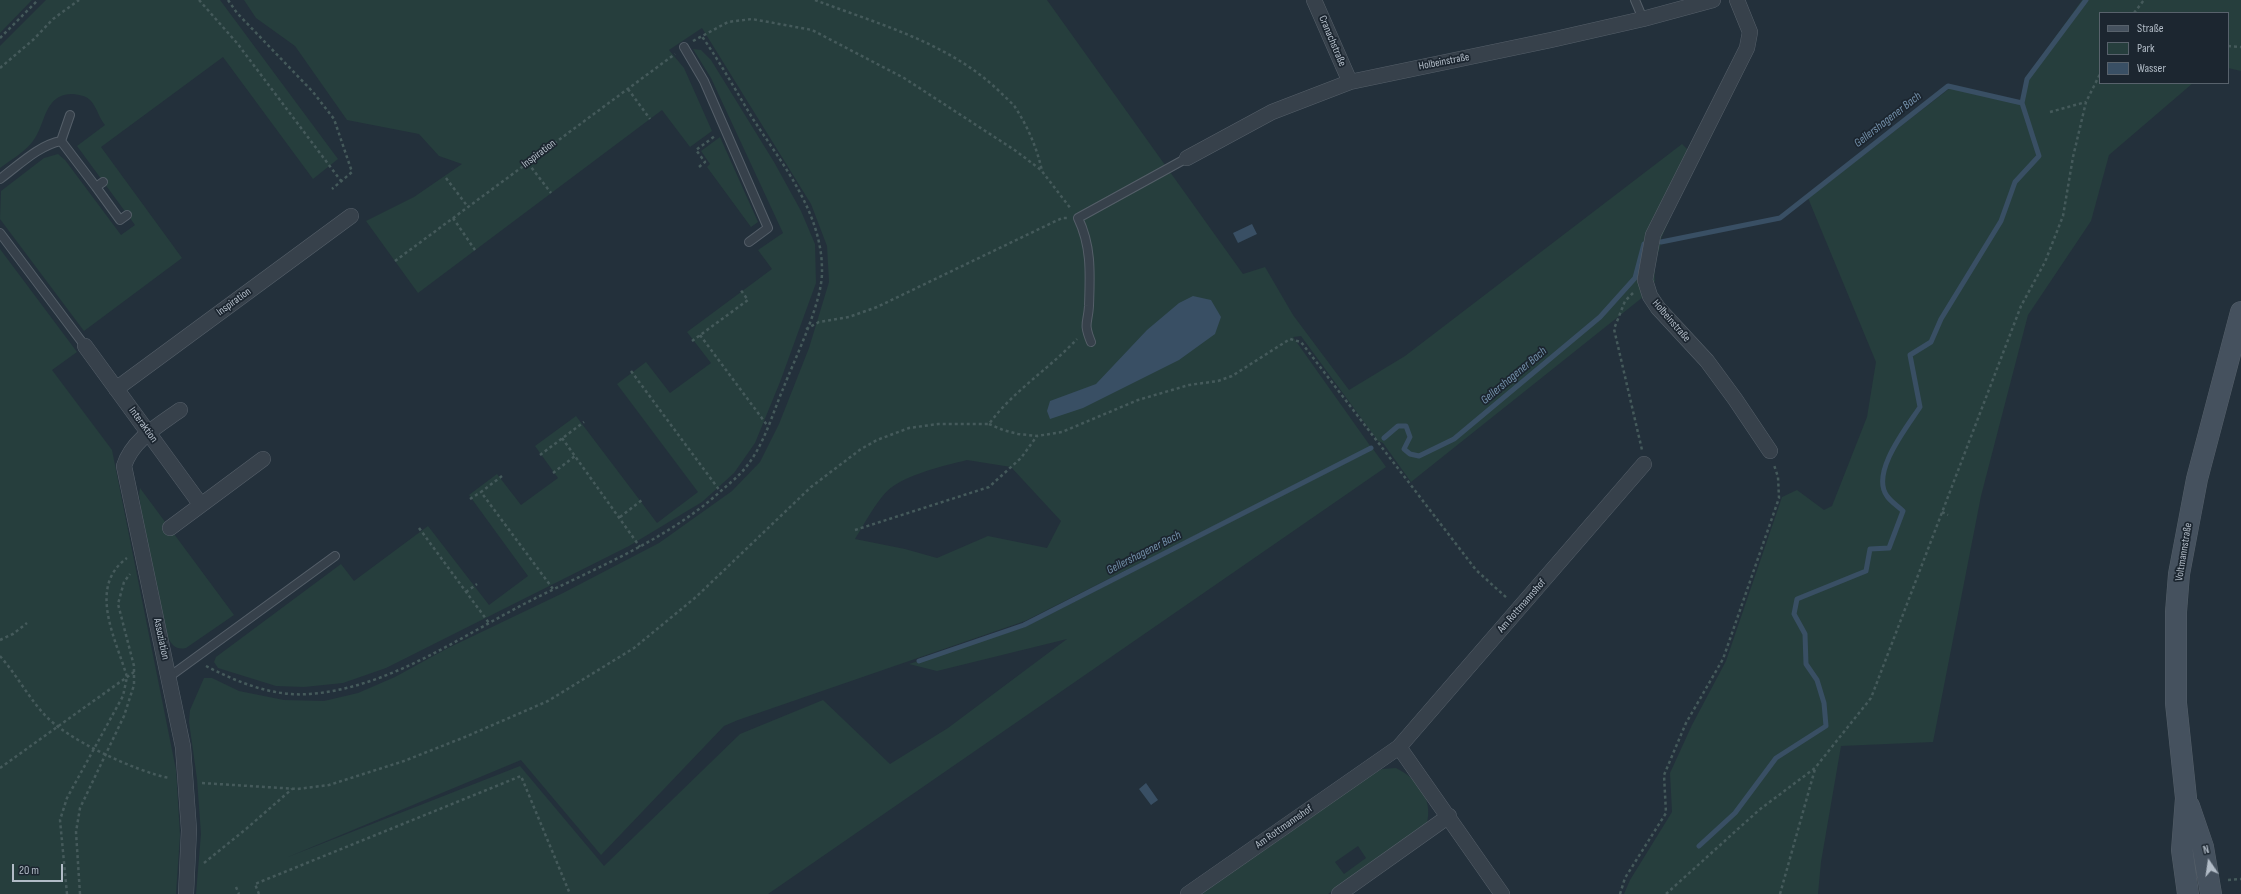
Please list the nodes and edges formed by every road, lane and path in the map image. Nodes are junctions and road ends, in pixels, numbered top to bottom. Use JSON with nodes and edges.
{"nodes":[{"id":1,"x":38,"y":0,"type":"edge"},
{"id":2,"x":78,"y":0,"type":"edge"},
{"id":3,"x":199,"y":0,"type":"edge"},
{"id":4,"x":228,"y":0,"type":"edge"},
{"id":5,"x":815,"y":0,"type":"edge"},
{"id":6,"x":1314,"y":0,"type":"edge"},
{"id":7,"x":1635,"y":0,"type":"edge"},
{"id":8,"x":1713,"y":0,"type":"edge"},
{"id":9,"x":1737,"y":0,"type":"edge"},
{"id":10,"x":2144,"y":0,"type":"edge"},
{"id":11,"x":2135,"y":12,"type":"edge"},
{"id":12,"x":1643,"y":19,"type":"junction"},
{"id":13,"x":0,"y":38,"type":"edge"},
{"id":14,"x":2229,"y":46,"type":"edge"},
{"id":15,"x":2241,"y":47,"type":"edge"},
{"id":16,"x":684,"y":48,"type":"junction"},
{"id":17,"x":0,"y":68,"type":"edge"},
{"id":18,"x":2099,"y":77,"type":"edge"},
{"id":19,"x":1350,"y":82,"type":"junction"},
{"id":20,"x":628,"y":89,"type":"junction"},
{"id":21,"x":2086,"y":102,"type":"junction"},
{"id":22,"x":2050,"y":112,"type":"dead end"},
{"id":23,"x":70,"y":116,"type":"dead end"},
{"id":24,"x":650,"y":120,"type":"dead end"},
{"id":25,"x":725,"y":129,"type":"junction"},
{"id":26,"x":61,"y":141,"type":"junction"},
{"id":27,"x":1187,"y":158,"type":"joint"},
{"id":28,"x":528,"y":163,"type":"junction"},
{"id":29,"x":699,"y":167,"type":"dead end"},
{"id":30,"x":1043,"y":172,"type":"junction"},
{"id":31,"x":446,"y":178,"type":"dead end"},
{"id":32,"x":0,"y":179,"type":"edge"},
{"id":33,"x":341,"y":181,"type":"junction"},
{"id":34,"x":103,"y":182,"type":"dead end"},
{"id":35,"x":96,"y":187,"type":"junction"},
{"id":36,"x":332,"y":189,"type":"dead end"},
{"id":37,"x":551,"y":193,"type":"dead end"},
{"id":38,"x":468,"y":207,"type":"junction"},
{"id":39,"x":127,"y":215,"type":"dead end"},
{"id":40,"x":352,"y":216,"type":"dead end"},
{"id":41,"x":453,"y":218,"type":"junction"},
{"id":42,"x":1078,"y":218,"type":"junction"},
{"id":43,"x":0,"y":233,"type":"edge"},
{"id":44,"x":749,"y":242,"type":"dead end"},
{"id":45,"x":475,"y":250,"type":"dead end"},
{"id":46,"x":395,"y":261,"type":"dead end"},
{"id":47,"x":1645,"y":280,"type":"junction"},
{"id":48,"x":740,"y":289,"type":"dead end"},
{"id":49,"x":2241,"y":312,"type":"edge"},
{"id":50,"x":1085,"y":327,"type":"junction"},
{"id":51,"x":806,"y":329,"type":"dead end"},
{"id":52,"x":700,"y":335,"type":"junction"},
{"id":53,"x":692,"y":341,"type":"dead end"},
{"id":54,"x":1091,"y":342,"type":"dead end"},
{"id":55,"x":85,"y":346,"type":"joint"},
{"id":56,"x":631,"y":371,"type":"dead end"},
{"id":57,"x":116,"y":388,"type":"junction"},
{"id":58,"x":180,"y":410,"type":"dead end"},
{"id":59,"x":584,"y":422,"type":"dead end"},
{"id":60,"x":989,"y":424,"type":"junction"},
{"id":61,"x":149,"y":433,"type":"junction"},
{"id":62,"x":1037,"y":436,"type":"junction"},
{"id":63,"x":562,"y":438,"type":"junction"},
{"id":64,"x":1770,"y":451,"type":"joint"},
{"id":65,"x":540,"y":455,"type":"dead end"},
{"id":66,"x":575,"y":456,"type":"junction"},
{"id":67,"x":263,"y":459,"type":"dead end"},
{"id":68,"x":1644,"y":464,"type":"joint"},
{"id":69,"x":553,"y":473,"type":"dead end"},
{"id":70,"x":502,"y":476,"type":"dead end"},
{"id":71,"x":720,"y":491,"type":"junction"},
{"id":72,"x":481,"y":492,"type":"junction"},
{"id":73,"x":470,"y":499,"type":"dead end"},
{"id":74,"x":642,"y":500,"type":"dead end"},
{"id":75,"x":201,"y":505,"type":"junction"},
{"id":76,"x":1942,"y":512,"type":"junction"},
{"id":77,"x":1948,"y":515,"type":"dead end"},
{"id":78,"x":620,"y":517,"type":"junction"},
{"id":79,"x":170,"y":528,"type":"dead end"},
{"id":80,"x":420,"y":528,"type":"dead end"},
{"id":81,"x":855,"y":530,"type":"dead end"},
{"id":82,"x":640,"y":547,"type":"junction"},
{"id":83,"x":142,"y":553,"type":"junction"},
{"id":84,"x":335,"y":556,"type":"dead end"},
{"id":85,"x":477,"y":584,"type":"dead end"},
{"id":86,"x":553,"y":590,"type":"junction"},
{"id":87,"x":466,"y":592,"type":"junction"},
{"id":88,"x":1519,"y":609,"type":"junction"},
{"id":89,"x":489,"y":622,"type":"junction"},
{"id":90,"x":27,"y":623,"type":"dead end"},
{"id":91,"x":0,"y":640,"type":"edge"},
{"id":92,"x":0,"y":656,"type":"edge"},
{"id":93,"x":193,"y":659,"type":"junction"},
{"id":94,"x":134,"y":672,"type":"junction"},
{"id":95,"x":169,"y":676,"type":"junction"},
{"id":96,"x":127,"y":677,"type":"junction"},
{"id":97,"x":57,"y":727,"type":"junction"},
{"id":98,"x":1399,"y":747,"type":"junction"},
{"id":99,"x":95,"y":749,"type":"junction"},
{"id":100,"x":105,"y":753,"type":"junction"},
{"id":101,"x":0,"y":768,"type":"edge"},
{"id":102,"x":1815,"y":768,"type":"junction"},
{"id":103,"x":187,"y":781,"type":"junction"},
{"id":104,"x":292,"y":789,"type":"junction"},
{"id":105,"x":2186,"y":798,"type":"junction"},
{"id":106,"x":1449,"y":816,"type":"junction"},
{"id":107,"x":202,"y":866,"type":"dead end"},
{"id":108,"x":236,"y":886,"type":"dead end"},
{"id":109,"x":68,"y":894,"type":"edge"},
{"id":110,"x":80,"y":894,"type":"edge"},
{"id":111,"x":186,"y":894,"type":"edge"},
{"id":112,"x":239,"y":894,"type":"edge"},
{"id":113,"x":259,"y":894,"type":"edge"},
{"id":114,"x":570,"y":894,"type":"edge"},
{"id":115,"x":1188,"y":894,"type":"edge"},
{"id":116,"x":1339,"y":894,"type":"edge"},
{"id":117,"x":1502,"y":894,"type":"edge"},
{"id":118,"x":1620,"y":894,"type":"edge"},
{"id":119,"x":1666,"y":894,"type":"edge"},
{"id":120,"x":1780,"y":894,"type":"edge"},
{"id":121,"x":2188,"y":894,"type":"edge"},
{"id":122,"x":2210,"y":894,"type":"edge"}],
"edges":[{"from":1,"to":13,"type":"path"},
{"from":2,"to":17,"type":"path"},
{"from":3,"to":33,"type":"path"},
{"from":4,"to":33,"type":"path"},
{"from":5,"to":30,"type":"path"},
{"from":6,"to":19,"type":"street","name":"Cranachstraße"},
{"from":7,"to":12,"type":"lane"},
{"from":8,"to":12,"type":"street","name":"Holbeinstraße"},
{"from":9,"to":47,"type":"street"},
{"from":10,"to":11,"type":"path"},
{"from":12,"to":19,"type":"street","name":"Holbeinstraße"},
{"from":14,"to":15,"type":"path"},
{"from":16,"to":20,"type":"path","name":"Inspiration"},
{"from":16,"to":25,"type":"lane"},
{"from":16,"to":30,"type":"path","name":"Inspiration"},
{"from":18,"to":21,"type":"path"},
{"from":19,"to":27,"type":"street","name":"Holbeinstraße"},
{"from":20,"to":24,"type":"path"},
{"from":20,"to":28,"type":"path","name":"Inspiration"},
{"from":21,"to":22,"type":"path"},
{"from":21,"to":76,"type":"path"},
{"from":23,"to":26,"type":"lane"},
{"from":25,"to":29,"type":"path"},
{"from":25,"to":44,"type":"lane"},
{"from":26,"to":32,"type":"lane"},
{"from":26,"to":35,"type":"lane"},
{"from":27,"to":42,"type":"lane"},
{"from":28,"to":37,"type":"path"},
{"from":28,"to":38,"type":"path","name":"Inspiration"},
{"from":30,"to":42,"type":"path"},
{"from":31,"to":38,"type":"path"},
{"from":33,"to":36,"type":"path"},
{"from":34,"to":35,"type":"lane"},
{"from":35,"to":39,"type":"lane"},
{"from":38,"to":41,"type":"path","name":"Inspiration"},
{"from":40,"to":57,"type":"street","name":"Inspiration"},
{"from":41,"to":45,"type":"path"},
{"from":41,"to":46,"type":"path","name":"Inspiration"},
{"from":42,"to":50,"type":"lane"},
{"from":42,"to":51,"type":"path"},
{"from":43,"to":55,"type":"lane"},
{"from":47,"to":64,"type":"street","name":"Holbeinstraße"},
{"from":47,"to":68,"type":"path"},
{"from":48,"to":52,"type":"path"},
{"from":49,"to":105,"type":"street","name":"Voltmannstraße"},
{"from":50,"to":54,"type":"lane"},
{"from":50,"to":60,"type":"path"},
{"from":52,"to":53,"type":"path"},
{"from":52,"to":71,"type":"path"},
{"from":55,"to":57,"type":"street","name":"Interaktion"},
{"from":56,"to":71,"type":"path"},
{"from":57,"to":61,"type":"street","name":"Interaktion"},
{"from":58,"to":61,"type":"street","name":"Assoziation"},
{"from":59,"to":63,"type":"path"},
{"from":60,"to":62,"type":"path"},
{"from":60,"to":104,"type":"path"},
{"from":61,"to":75,"type":"street","name":"Interaktion"},
{"from":61,"to":83,"type":"street","name":"Assoziation"},
{"from":62,"to":81,"type":"path"},
{"from":62,"to":88,"type":"path"},
{"from":63,"to":65,"type":"path"},
{"from":63,"to":66,"type":"path"},
{"from":64,"to":118,"type":"path"},
{"from":66,"to":69,"type":"path"},
{"from":66,"to":78,"type":"path"},
{"from":67,"to":75,"type":"street"},
{"from":68,"to":88,"type":"street","name":"Am Rottmannshof"},
{"from":70,"to":72,"type":"path"},
{"from":71,"to":82,"type":"path"},
{"from":72,"to":73,"type":"path"},
{"from":72,"to":86,"type":"path"},
{"from":74,"to":78,"type":"path"},
{"from":75,"to":79,"type":"street"},
{"from":76,"to":77,"type":"path"},
{"from":76,"to":102,"type":"path"},
{"from":78,"to":82,"type":"path"},
{"from":80,"to":87,"type":"path"},
{"from":82,"to":86,"type":"path"},
{"from":83,"to":94,"type":"path"},
{"from":83,"to":95,"type":"street","name":"Assoziation"},
{"from":83,"to":96,"type":"path"},
{"from":84,"to":93,"type":"lane"},
{"from":85,"to":87,"type":"path"},
{"from":86,"to":89,"type":"path"},
{"from":87,"to":89,"type":"path"},
{"from":88,"to":98,"type":"street","name":"Am Rottmannshof"},
{"from":89,"to":93,"type":"path"},
{"from":90,"to":91,"type":"path"},
{"from":92,"to":97,"type":"path"},
{"from":93,"to":95,"type":"lane"},
{"from":94,"to":96,"type":"path"},
{"from":94,"to":100,"type":"path"},
{"from":95,"to":103,"type":"street","name":"Assoziation"},
{"from":96,"to":97,"type":"path"},
{"from":96,"to":99,"type":"path"},
{"from":97,"to":99,"type":"path"},
{"from":97,"to":101,"type":"path"},
{"from":98,"to":106,"type":"street"},
{"from":98,"to":115,"type":"street","name":"Am Rottmannshof"},
{"from":99,"to":100,"type":"path"},
{"from":99,"to":109,"type":"path"},
{"from":100,"to":103,"type":"path"},
{"from":100,"to":110,"type":"path"},
{"from":102,"to":119,"type":"path"},
{"from":102,"to":120,"type":"path"},
{"from":103,"to":104,"type":"path"},
{"from":103,"to":111,"type":"street","name":"Assoziation"},
{"from":104,"to":107,"type":"path"},
{"from":105,"to":121,"type":"street","name":"Voltmannstraße"},
{"from":105,"to":122,"type":"street","name":"Voltmannstraße"},
{"from":106,"to":116,"type":"street"},
{"from":106,"to":117,"type":"street"},
{"from":108,"to":112,"type":"path"},
{"from":113,"to":114,"type":"path"}]}
